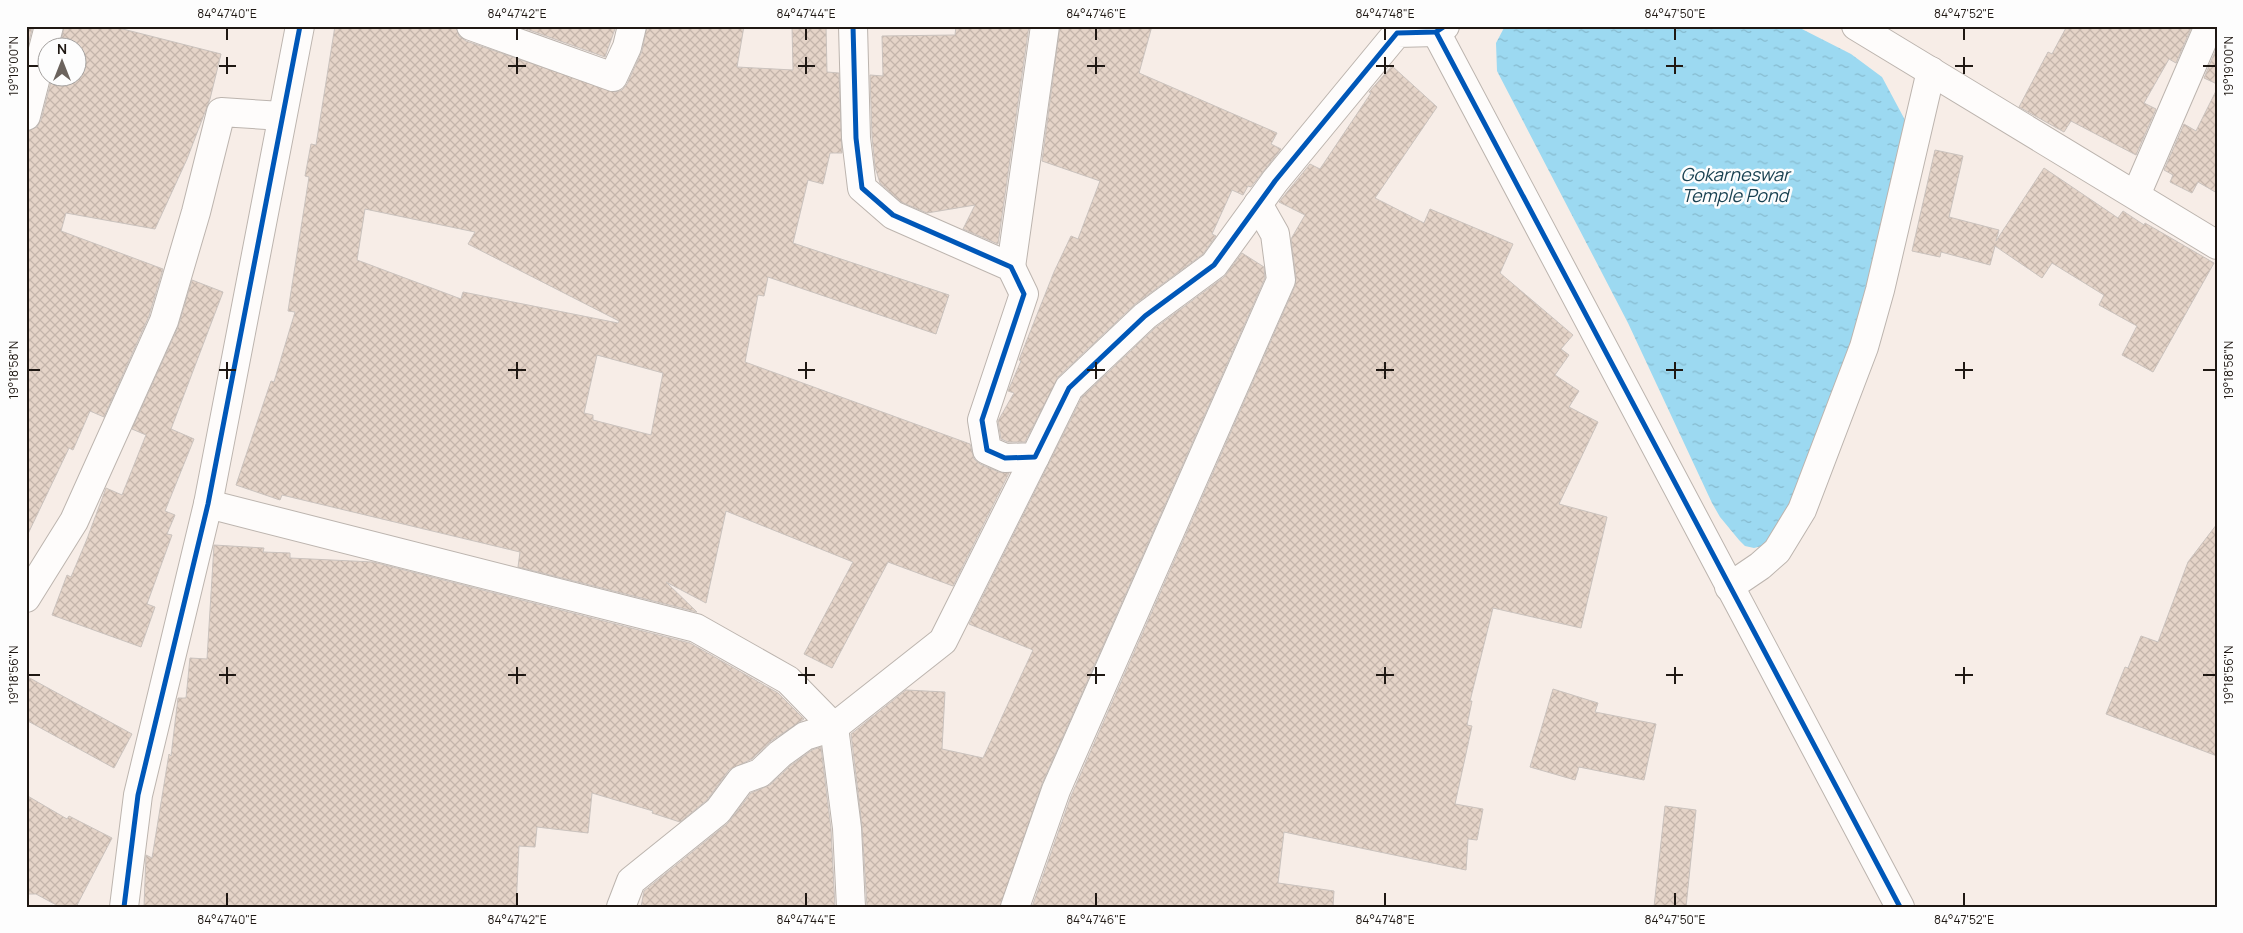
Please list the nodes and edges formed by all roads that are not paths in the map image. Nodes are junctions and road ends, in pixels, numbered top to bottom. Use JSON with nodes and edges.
{"nodes":[{"id":1,"x":49,"y":26,"type":"edge"},
{"id":2,"x":300,"y":26,"type":"edge"},
{"id":3,"x":471,"y":26,"type":"edge"},
{"id":4,"x":632,"y":26,"type":"edge"},
{"id":5,"x":853,"y":26,"type":"edge"},
{"id":6,"x":1045,"y":26,"type":"edge"},
{"id":7,"x":1856,"y":26,"type":"edge"},
{"id":8,"x":2209,"y":26,"type":"edge"},
{"id":9,"x":1440,"y":29,"type":"edge"},
{"id":10,"x":1931,"y":71,"type":"junction"},
{"id":11,"x":26,"y":116,"type":"edge"},
{"id":12,"x":282,"y":116,"type":"junction"},
{"id":13,"x":2136,"y":195,"type":"junction"},
{"id":14,"x":1258,"y":204,"type":"junction"},
{"id":15,"x":2217,"y":245,"type":"edge"},
{"id":16,"x":1011,"y":267,"type":"junction"},
{"id":17,"x":1035,"y":457,"type":"junction"},
{"id":18,"x":208,"y":504,"type":"junction"},
{"id":19,"x":1729,"y":587,"type":"junction"},
{"id":20,"x":26,"y":598,"type":"edge"},
{"id":21,"x":834,"y":727,"type":"junction"},
{"id":22,"x":124,"y":907,"type":"edge"},
{"id":23,"x":621,"y":907,"type":"edge"},
{"id":24,"x":851,"y":907,"type":"edge"},
{"id":25,"x":1016,"y":907,"type":"edge"},
{"id":26,"x":1900,"y":907,"type":"edge"}],
"edges":[{"from":1,"to":11,"type":"street"},
{"from":2,"to":12,"type":"street"},
{"from":3,"to":4,"type":"street"},
{"from":5,"to":16,"type":"street"},
{"from":6,"to":16,"type":"street"},
{"from":7,"to":10,"type":"street"},
{"from":8,"to":13,"type":"street"},
{"from":9,"to":14,"type":"street"},
{"from":9,"to":19,"type":"street"},
{"from":10,"to":13,"type":"street"},
{"from":10,"to":19,"type":"street"},
{"from":12,"to":18,"type":"street"},
{"from":12,"to":20,"type":"street"},
{"from":13,"to":15,"type":"street"},
{"from":14,"to":17,"type":"street"},
{"from":14,"to":25,"type":"street"},
{"from":16,"to":17,"type":"street"},
{"from":17,"to":21,"type":"street"},
{"from":18,"to":21,"type":"street"},
{"from":18,"to":22,"type":"street"},
{"from":19,"to":26,"type":"street"},
{"from":21,"to":23,"type":"street"},
{"from":21,"to":24,"type":"street"}]}
